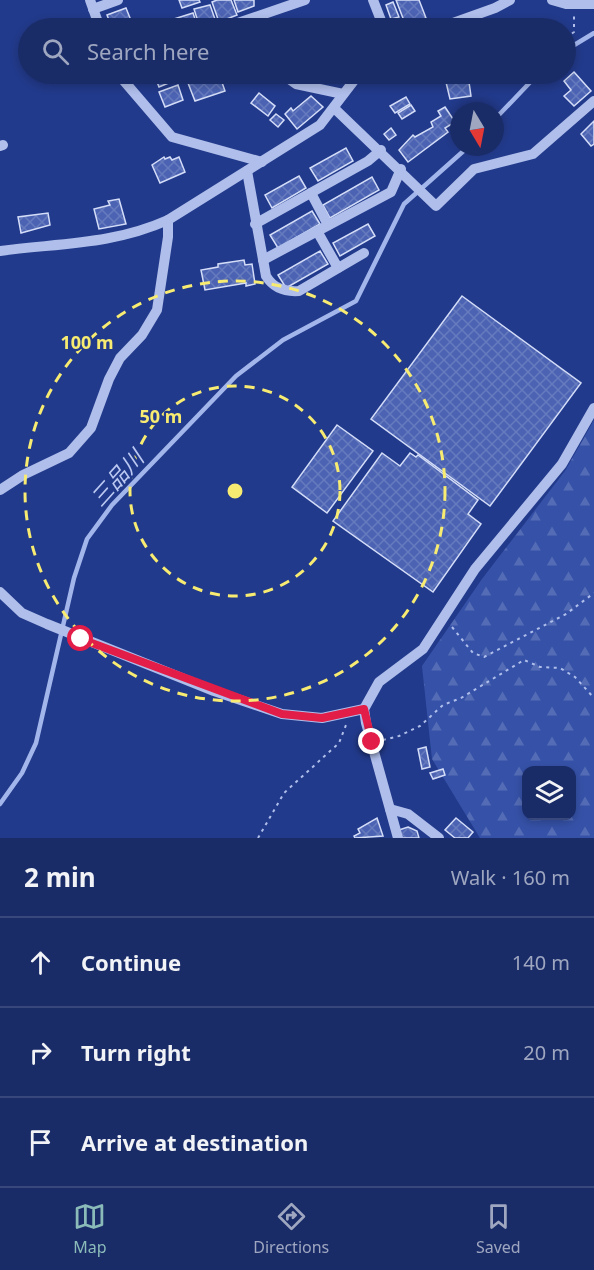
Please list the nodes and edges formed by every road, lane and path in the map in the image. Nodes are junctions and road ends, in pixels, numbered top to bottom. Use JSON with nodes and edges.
{"nodes":[{"id":1,"x":118,"y":0,"type":"edge"},
{"id":2,"x":304,"y":0,"type":"edge"},
{"id":3,"x":373,"y":0,"type":"edge"},
{"id":4,"x":510,"y":0,"type":"edge"},
{"id":5,"x":552,"y":0,"type":"edge"},
{"id":6,"x":92,"y":4,"type":"edge"},
{"id":7,"x":575,"y":4,"type":"junction"},
{"id":8,"x":594,"y":4,"type":"edge"},
{"id":9,"x":264,"y":18,"type":"edge"},
{"id":10,"x":380,"y":18,"type":"edge"},
{"id":11,"x":467,"y":18,"type":"edge"},
{"id":12,"x":574,"y":18,"type":"edge"},
{"id":13,"x":127,"y":84,"type":"edge"},
{"id":14,"x":296,"y":84,"type":"edge"},
{"id":15,"x":351,"y":84,"type":"edge"},
{"id":16,"x":343,"y":94,"type":"junction"},
{"id":17,"x":594,"y":101,"type":"edge"},
{"id":18,"x":334,"y":108,"type":"junction"},
{"id":19,"x":381,"y":150,"type":"junction"},
{"id":20,"x":262,"y":162,"type":"junction"},
{"id":21,"x":401,"y":170,"type":"junction"},
{"id":22,"x":247,"y":171,"type":"junction"},
{"id":23,"x":311,"y":193,"type":"junction"},
{"id":24,"x":168,"y":220,"type":"junction"},
{"id":25,"x":255,"y":224,"type":"junction"},
{"id":26,"x":328,"y":225,"type":"junction"},
{"id":27,"x":317,"y":231,"type":"junction"},
{"id":28,"x":0,"y":251,"type":"edge"},
{"id":29,"x":363,"y":253,"type":"dead end"},
{"id":30,"x":263,"y":260,"type":"junction"},
{"id":31,"x":338,"y":268,"type":"junction"},
{"id":32,"x":594,"y":408,"type":"edge"},
{"id":33,"x":0,"y":490,"type":"edge"},
{"id":34,"x":0,"y":592,"type":"edge"},
{"id":35,"x":594,"y":593,"type":"edge"},
{"id":36,"x":445,"y":618,"type":"junction"},
{"id":37,"x":594,"y":698,"type":"edge"},
{"id":38,"x":364,"y":709,"type":"junction"},
{"id":39,"x":346,"y":714,"type":"junction"},
{"id":40,"x":372,"y":742,"type":"junction"},
{"id":41,"x":390,"y":809,"type":"junction"},
{"id":42,"x":258,"y":838,"type":"edge"},
{"id":43,"x":398,"y":838,"type":"edge"},
{"id":44,"x":439,"y":838,"type":"edge"}],
"edges":[{"from":1,"to":6,"type":"street"},
{"from":2,"to":9,"type":"street"},
{"from":3,"to":10,"type":"street"},
{"from":4,"to":11,"type":"street"},
{"from":5,"to":7,"type":"street"},
{"from":7,"to":8,"type":"street"},
{"from":7,"to":12,"type":"path"},
{"from":13,"to":20,"type":"street"},
{"from":14,"to":16,"type":"street"},
{"from":15,"to":16,"type":"street"},
{"from":16,"to":18,"type":"street"},
{"from":17,"to":21,"type":"street"},
{"from":18,"to":19,"type":"street"},
{"from":18,"to":20,"type":"street"},
{"from":19,"to":21,"type":"street"},
{"from":19,"to":23,"type":"street"},
{"from":20,"to":22,"type":"street"},
{"from":21,"to":26,"type":"street"},
{"from":22,"to":24,"type":"street"},
{"from":22,"to":25,"type":"street"},
{"from":23,"to":25,"type":"street"},
{"from":23,"to":26,"type":"street"},
{"from":24,"to":28,"type":"street"},
{"from":24,"to":33,"type":"street"},
{"from":25,"to":30,"type":"street"},
{"from":26,"to":27,"type":"street"},
{"from":27,"to":30,"type":"street"},
{"from":27,"to":31,"type":"street"},
{"from":29,"to":31,"type":"street"},
{"from":30,"to":31,"type":"street"},
{"from":32,"to":36,"type":"street"},
{"from":34,"to":39,"type":"street"},
{"from":35,"to":36,"type":"path"},
{"from":36,"to":38,"type":"street"},
{"from":37,"to":40,"type":"path"},
{"from":38,"to":39,"type":"street"},
{"from":38,"to":40,"type":"street"},
{"from":39,"to":42,"type":"path"},
{"from":40,"to":41,"type":"street"},
{"from":41,"to":43,"type":"street"},
{"from":41,"to":44,"type":"street"}]}
